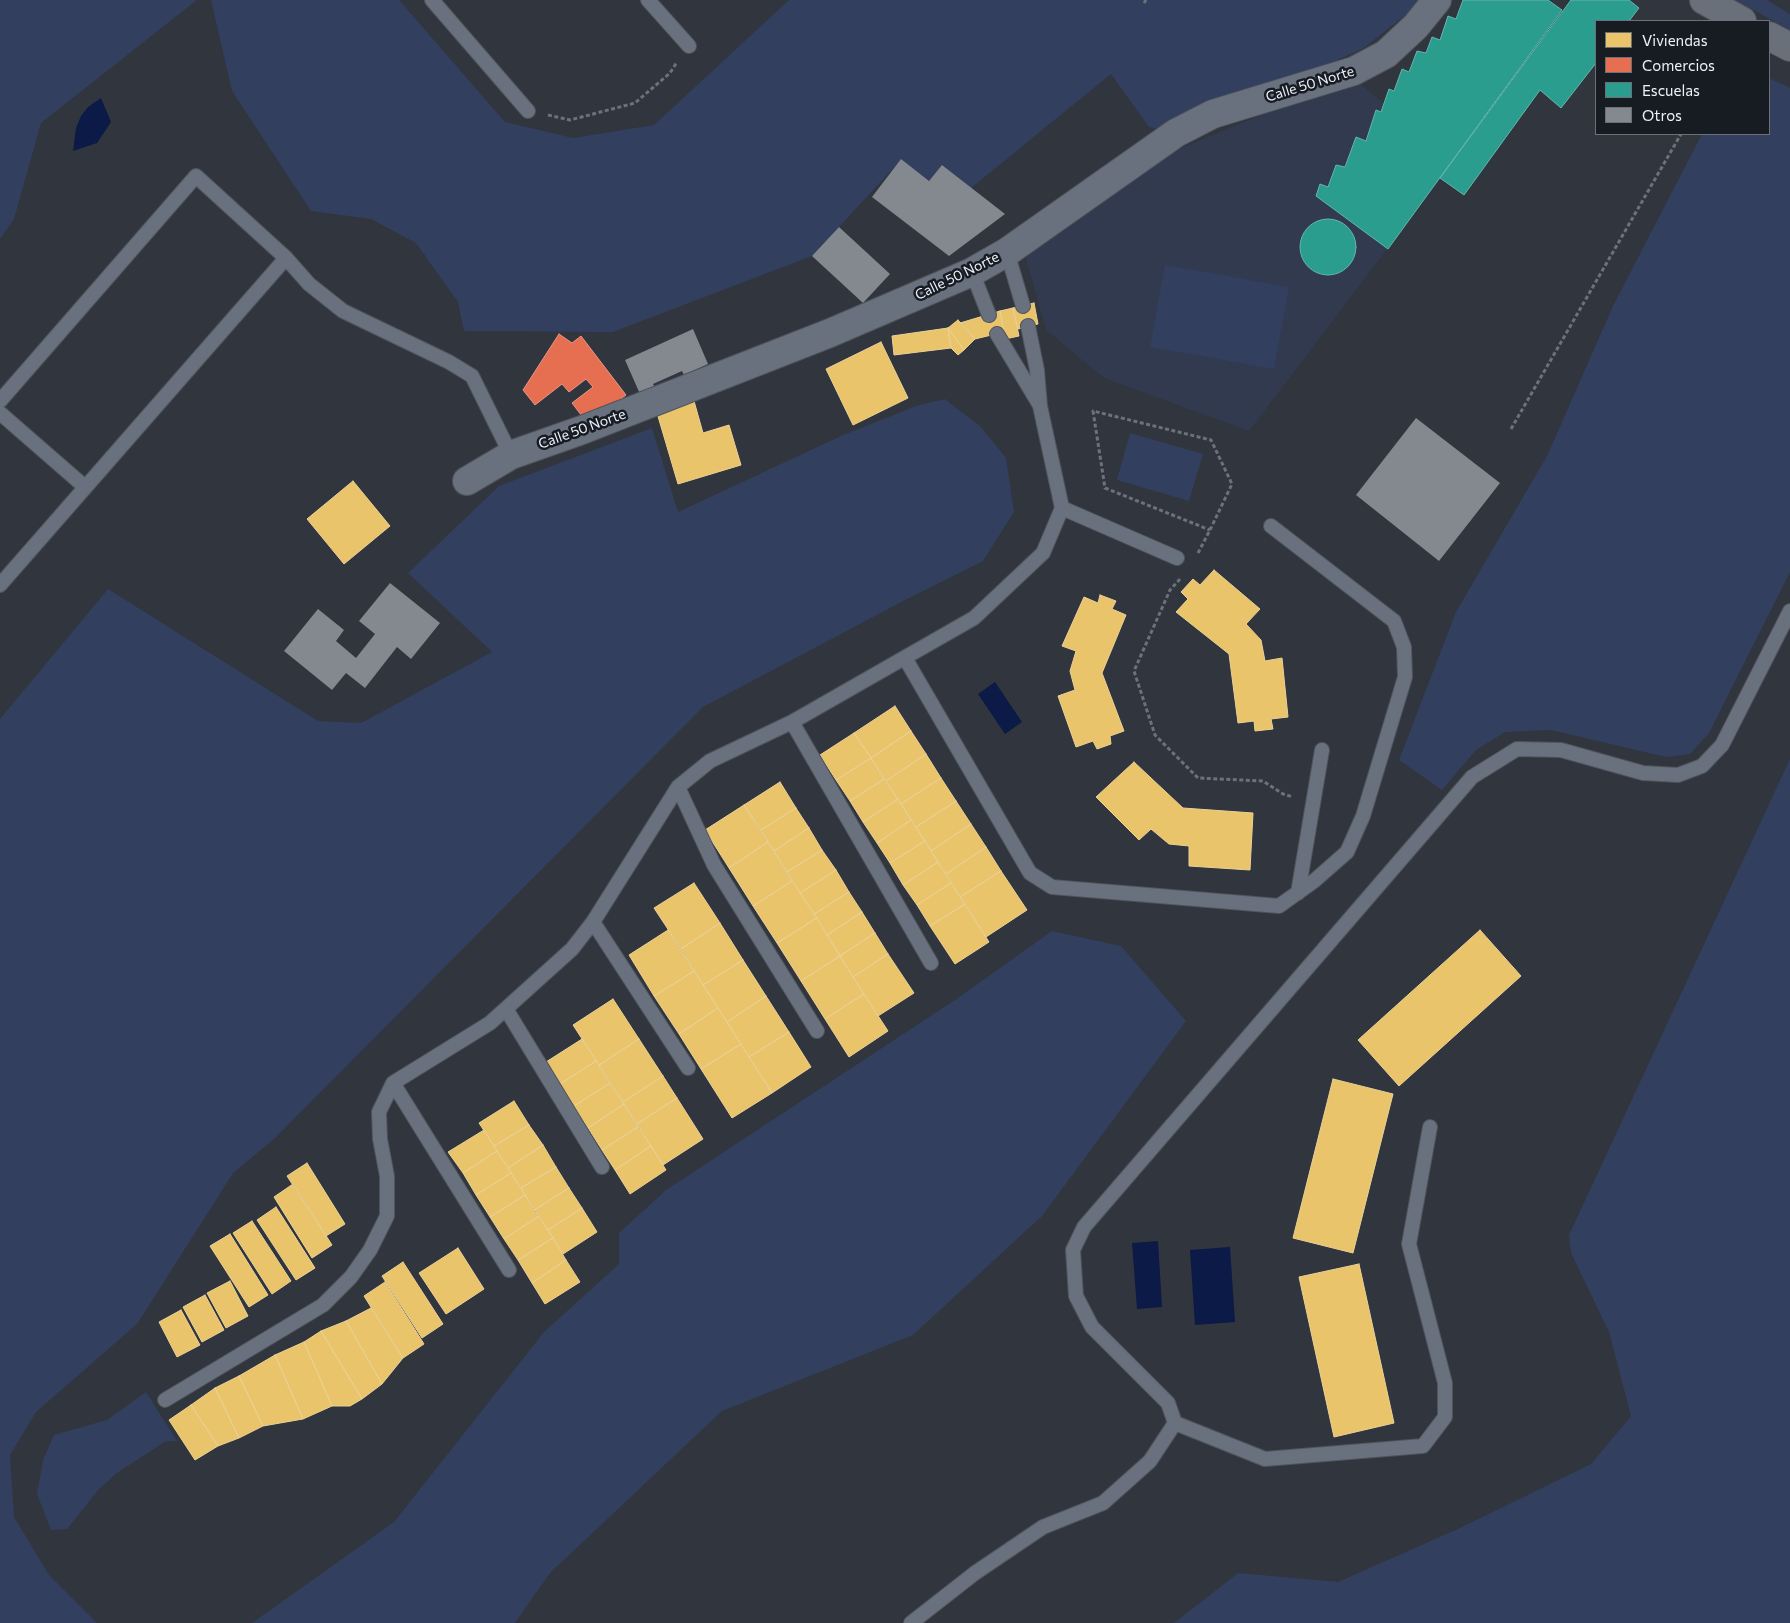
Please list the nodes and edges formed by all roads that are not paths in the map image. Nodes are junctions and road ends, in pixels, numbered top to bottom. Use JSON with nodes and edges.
{"nodes":[{"id":1,"x":432,"y":0,"type":"edge"},
{"id":2,"x":648,"y":0,"type":"edge"},
{"id":3,"x":1437,"y":0,"type":"edge"},
{"id":4,"x":1704,"y":0,"type":"edge"},
{"id":5,"x":1740,"y":20,"type":"edge"},
{"id":6,"x":1770,"y":37,"type":"edge"},
{"id":7,"x":689,"y":46,"type":"road end"},
{"id":8,"x":1790,"y":47,"type":"edge"},
{"id":9,"x":528,"y":111,"type":"road end"},
{"id":10,"x":1007,"y":252,"type":"junction"},
{"id":11,"x":286,"y":258,"type":"junction"},
{"id":12,"x":972,"y":272,"type":"junction"},
{"id":13,"x":1023,"y":306,"type":"dead end"},
{"id":14,"x":989,"y":315,"type":"dead end"},
{"id":15,"x":1028,"y":326,"type":"dead end"},
{"id":16,"x":996,"y":334,"type":"dead end"},
{"id":17,"x":0,"y":401,"type":"edge"},
{"id":18,"x":1040,"y":406,"type":"junction"},
{"id":19,"x":0,"y":413,"type":"edge"},
{"id":20,"x":511,"y":455,"type":"junction"},
{"id":21,"x":467,"y":481,"type":"dead end"},
{"id":22,"x":85,"y":487,"type":"junction"},
{"id":23,"x":1062,"y":508,"type":"junction"},
{"id":24,"x":1271,"y":526,"type":"dead end"},
{"id":25,"x":1177,"y":558,"type":"dead end"},
{"id":26,"x":0,"y":585,"type":"edge"},
{"id":27,"x":1790,"y":611,"type":"edge"},
{"id":28,"x":905,"y":658,"type":"junction"},
{"id":29,"x":792,"y":722,"type":"junction"},
{"id":30,"x":1322,"y":750,"type":"dead end"},
{"id":31,"x":678,"y":787,"type":"junction"},
{"id":32,"x":1298,"y":893,"type":"junction"},
{"id":33,"x":593,"y":922,"type":"junction"},
{"id":34,"x":931,"y":963,"type":"dead end"},
{"id":35,"x":506,"y":1009,"type":"junction"},
{"id":36,"x":817,"y":1031,"type":"dead end"},
{"id":37,"x":688,"y":1068,"type":"dead end"},
{"id":38,"x":393,"y":1082,"type":"junction"},
{"id":39,"x":1430,"y":1127,"type":"dead end"},
{"id":40,"x":602,"y":1167,"type":"dead end"},
{"id":41,"x":509,"y":1270,"type":"dead end"},
{"id":42,"x":165,"y":1400,"type":"dead end"},
{"id":43,"x":1175,"y":1423,"type":"junction"},
{"id":44,"x":911,"y":1623,"type":"edge"}],
"edges":[{"from":1,"to":9,"type":"lane"},
{"from":2,"to":7,"type":"lane"},
{"from":3,"to":10,"type":"street","name":"Calle 50 Norte"},
{"from":4,"to":5,"type":"main road"},
{"from":6,"to":8,"type":"main road"},
{"from":10,"to":12,"type":"street","name":"Calle 50 Norte"},
{"from":10,"to":13,"type":"lane"},
{"from":11,"to":17,"type":"lane"},
{"from":11,"to":20,"type":"lane"},
{"from":11,"to":22,"type":"lane"},
{"from":12,"to":14,"type":"lane"},
{"from":12,"to":20,"type":"street","name":"Calle 50 Norte"},
{"from":15,"to":18,"type":"lane"},
{"from":16,"to":18,"type":"lane"},
{"from":18,"to":23,"type":"lane"},
{"from":19,"to":22,"type":"lane"},
{"from":20,"to":21,"type":"street","name":"Calle 50 Norte"},
{"from":22,"to":26,"type":"lane"},
{"from":23,"to":25,"type":"lane"},
{"from":23,"to":28,"type":"lane"},
{"from":24,"to":32,"type":"lane"},
{"from":27,"to":43,"type":"lane"},
{"from":28,"to":29,"type":"lane"},
{"from":28,"to":32,"type":"lane"},
{"from":29,"to":31,"type":"lane"},
{"from":29,"to":34,"type":"lane"},
{"from":30,"to":32,"type":"lane"},
{"from":31,"to":33,"type":"lane"},
{"from":31,"to":36,"type":"lane"},
{"from":33,"to":35,"type":"lane"},
{"from":33,"to":37,"type":"lane"},
{"from":35,"to":38,"type":"lane"},
{"from":35,"to":40,"type":"lane"},
{"from":38,"to":41,"type":"lane"},
{"from":38,"to":42,"type":"lane"},
{"from":39,"to":43,"type":"lane"},
{"from":43,"to":44,"type":"lane"}]}
